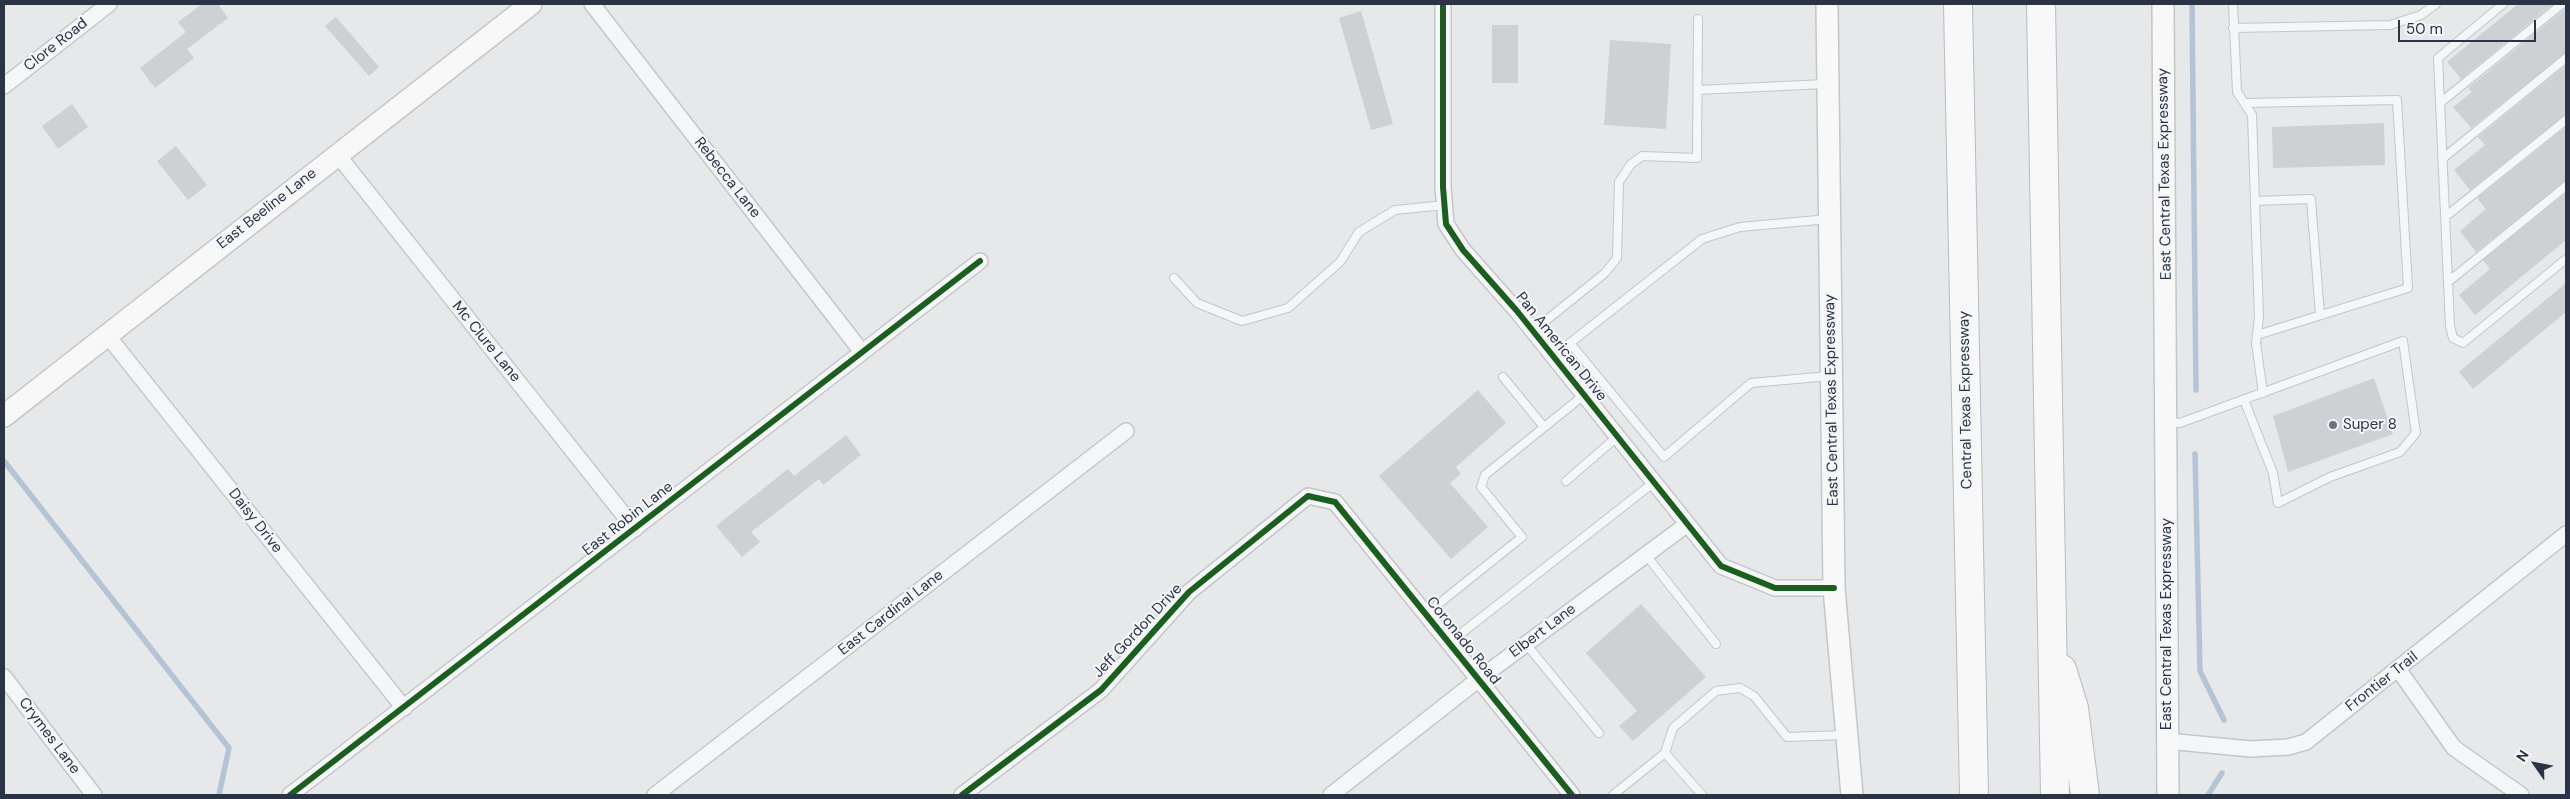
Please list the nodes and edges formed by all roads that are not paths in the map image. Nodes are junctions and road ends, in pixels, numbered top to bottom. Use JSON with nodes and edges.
{"nodes":[{"id":1,"x":109,"y":4,"type":"edge"},
{"id":2,"x":531,"y":4,"type":"edge"},
{"id":3,"x":592,"y":4,"type":"edge"},
{"id":4,"x":1443,"y":4,"type":"edge"},
{"id":5,"x":1827,"y":4,"type":"edge"},
{"id":6,"x":1958,"y":4,"type":"edge"},
{"id":7,"x":2041,"y":4,"type":"edge"},
{"id":8,"x":2163,"y":4,"type":"edge"},
{"id":9,"x":2233,"y":4,"type":"edge"},
{"id":10,"x":2436,"y":4,"type":"edge"},
{"id":11,"x":2503,"y":4,"type":"edge"},
{"id":12,"x":2562,"y":4,"type":"edge"},
{"id":13,"x":1698,"y":19,"type":"dead end"},
{"id":14,"x":2233,"y":28,"type":"junction"},
{"id":15,"x":2566,"y":58,"type":"edge"},
{"id":16,"x":1828,"y":84,"type":"junction"},
{"id":17,"x":4,"y":86,"type":"edge"},
{"id":18,"x":1698,"y":90,"type":"junction"},
{"id":19,"x":2244,"y":103,"type":"junction"},
{"id":20,"x":2440,"y":103,"type":"junction"},
{"id":21,"x":2566,"y":120,"type":"edge"},
{"id":22,"x":336,"y":154,"type":"junction"},
{"id":23,"x":2442,"y":159,"type":"junction"},
{"id":24,"x":2566,"y":186,"type":"edge"},
{"id":25,"x":2255,"y":201,"type":"junction"},
{"id":26,"x":1445,"y":205,"type":"junction"},
{"id":27,"x":2445,"y":217,"type":"junction"},
{"id":28,"x":1830,"y":219,"type":"junction"},
{"id":29,"x":2566,"y":260,"type":"edge"},
{"id":30,"x":980,"y":261,"type":"dead end"},
{"id":31,"x":1174,"y":278,"type":"dead end"},
{"id":32,"x":2448,"y":282,"type":"junction"},
{"id":33,"x":2320,"y":315,"type":"junction"},
{"id":34,"x":1533,"y":331,"type":"junction"},
{"id":35,"x":107,"y":335,"type":"junction"},
{"id":36,"x":2257,"y":335,"type":"junction"},
{"id":37,"x":862,"y":352,"type":"junction"},
{"id":38,"x":1832,"y":376,"type":"junction"},
{"id":39,"x":1503,"y":377,"type":"dead end"},
{"id":40,"x":2263,"y":393,"type":"junction"},
{"id":41,"x":1584,"y":395,"type":"junction"},
{"id":42,"x":2244,"y":400,"type":"junction"},
{"id":43,"x":4,"y":416,"type":"edge"},
{"id":44,"x":2166,"y":422,"type":"junction"},
{"id":45,"x":1544,"y":427,"type":"junction"},
{"id":46,"x":1126,"y":431,"type":"dead end"},
{"id":47,"x":1617,"y":437,"type":"junction"},
{"id":48,"x":1566,"y":481,"type":"dead end"},
{"id":49,"x":1653,"y":483,"type":"junction"},
{"id":50,"x":1335,"y":502,"type":"joint"},
{"id":51,"x":1686,"y":525,"type":"junction"},
{"id":52,"x":635,"y":529,"type":"junction"},
{"id":53,"x":2566,"y":534,"type":"edge"},
{"id":54,"x":1646,"y":556,"type":"junction"},
{"id":55,"x":1834,"y":588,"type":"junction"},
{"id":56,"x":1426,"y":614,"type":"junction"},
{"id":57,"x":2053,"y":642,"type":"junction"},
{"id":58,"x":1449,"y":643,"type":"junction"},
{"id":59,"x":1526,"y":644,"type":"junction"},
{"id":60,"x":1716,"y":644,"type":"dead end"},
{"id":61,"x":2398,"y":669,"type":"junction"},
{"id":62,"x":4,"y":676,"type":"edge"},
{"id":63,"x":1479,"y":680,"type":"junction"},
{"id":64,"x":1972,"y":698,"type":"junction"},
{"id":65,"x":404,"y":708,"type":"junction"},
{"id":66,"x":1599,"y":733,"type":"dead end"},
{"id":67,"x":1847,"y":734,"type":"junction"},
{"id":68,"x":2167,"y":741,"type":"junction"},
{"id":69,"x":1665,"y":753,"type":"junction"},
{"id":70,"x":94,"y":795,"type":"edge"},
{"id":71,"x":290,"y":795,"type":"edge"},
{"id":72,"x":655,"y":795,"type":"edge"},
{"id":73,"x":962,"y":795,"type":"edge"},
{"id":74,"x":1331,"y":795,"type":"edge"},
{"id":75,"x":1572,"y":795,"type":"edge"},
{"id":76,"x":1613,"y":795,"type":"edge"},
{"id":77,"x":1702,"y":795,"type":"edge"},
{"id":78,"x":1852,"y":795,"type":"edge"},
{"id":79,"x":1958,"y":795,"type":"edge"},
{"id":80,"x":1974,"y":795,"type":"edge"},
{"id":81,"x":2055,"y":795,"type":"edge"},
{"id":82,"x":2085,"y":795,"type":"edge"},
{"id":83,"x":2168,"y":795,"type":"edge"},
{"id":84,"x":2521,"y":795,"type":"edge"}],
"edges":[{"from":1,"to":17,"type":"street","name":"Clore Road"},
{"from":2,"to":22,"type":"main road","name":"East Beeline Lane"},
{"from":3,"to":37,"type":"street","name":"Rebecca Lane"},
{"from":4,"to":26,"type":"street","name":"Pan American Drive"},
{"from":5,"to":16,"type":"main road","name":"East Central Texas Expressway"},
{"from":6,"to":64,"type":"highway","name":"Central Texas Expressway"},
{"from":7,"to":57,"type":"highway"},
{"from":8,"to":44,"type":"main road","name":"East Central Texas Expressway"},
{"from":9,"to":14,"type":"lane"},
{"from":10,"to":14,"type":"lane"},
{"from":11,"to":20,"type":"lane"},
{"from":12,"to":20,"type":"lane"},
{"from":13,"to":18,"type":"lane"},
{"from":14,"to":19,"type":"lane"},
{"from":15,"to":23,"type":"lane"},
{"from":16,"to":18,"type":"lane"},
{"from":16,"to":28,"type":"main road","name":"East Central Texas Expressway"},
{"from":18,"to":34,"type":"lane"},
{"from":19,"to":25,"type":"lane"},
{"from":19,"to":33,"type":"lane"},
{"from":20,"to":23,"type":"lane"},
{"from":21,"to":27,"type":"lane"},
{"from":22,"to":35,"type":"main road","name":"East Beeline Lane"},
{"from":22,"to":52,"type":"street","name":"Mc Clure Lane"},
{"from":23,"to":27,"type":"lane"},
{"from":24,"to":32,"type":"lane"},
{"from":25,"to":33,"type":"lane"},
{"from":25,"to":36,"type":"lane"},
{"from":26,"to":31,"type":"lane"},
{"from":26,"to":34,"type":"street","name":"Pan American Drive"},
{"from":27,"to":32,"type":"lane"},
{"from":28,"to":38,"type":"main road","name":"East Central Texas Expressway"},
{"from":28,"to":38,"type":"lane"},
{"from":29,"to":32,"type":"lane"},
{"from":30,"to":37,"type":"street","name":"East Robin Lane"},
{"from":33,"to":36,"type":"lane"},
{"from":34,"to":41,"type":"street","name":"Pan American Drive"},
{"from":35,"to":43,"type":"main road","name":"East Beeline Lane"},
{"from":35,"to":65,"type":"street","name":"Daisy Drive"},
{"from":36,"to":40,"type":"lane"},
{"from":37,"to":52,"type":"street","name":"East Robin Lane"},
{"from":38,"to":55,"type":"main road","name":"East Central Texas Expressway"},
{"from":39,"to":45,"type":"lane"},
{"from":40,"to":42,"type":"lane"},
{"from":40,"to":42,"type":"lane"},
{"from":41,"to":45,"type":"lane"},
{"from":41,"to":47,"type":"street","name":"Pan American Drive"},
{"from":42,"to":44,"type":"lane"},
{"from":44,"to":68,"type":"main road","name":"East Central Texas Expressway"},
{"from":45,"to":56,"type":"lane"},
{"from":46,"to":72,"type":"street","name":"East Cardinal Lane"},
{"from":47,"to":48,"type":"lane"},
{"from":47,"to":49,"type":"street","name":"Pan American Drive"},
{"from":49,"to":51,"type":"street","name":"Pan American Drive"},
{"from":49,"to":58,"type":"lane"},
{"from":50,"to":56,"type":"street","name":"Coronado Road"},
{"from":50,"to":73,"type":"street","name":"Jeff Gordon Drive"},
{"from":51,"to":54,"type":"street","name":"Elbert Lane"},
{"from":51,"to":55,"type":"street","name":"Pan American Drive"},
{"from":52,"to":65,"type":"street","name":"East Robin Lane"},
{"from":53,"to":61,"type":"street","name":"Frontier Trail"},
{"from":54,"to":59,"type":"street","name":"Elbert Lane"},
{"from":54,"to":60,"type":"lane"},
{"from":55,"to":67,"type":"main road","name":"East Central Texas Expressway"},
{"from":56,"to":58,"type":"street","name":"Coronado Road"},
{"from":57,"to":81,"type":"highway"},
{"from":57,"to":82,"type":"highway"},
{"from":58,"to":63,"type":"street","name":"Coronado Road"},
{"from":59,"to":63,"type":"street","name":"Elbert Lane"},
{"from":59,"to":66,"type":"lane"},
{"from":61,"to":68,"type":"street","name":"Frontier Trail"},
{"from":61,"to":84,"type":"street"},
{"from":62,"to":70,"type":"street","name":"Crymes Lane"},
{"from":63,"to":74,"type":"street","name":"Elbert Lane"},
{"from":63,"to":75,"type":"street","name":"Coronado Road"},
{"from":64,"to":79,"type":"highway"},
{"from":64,"to":80,"type":"highway","name":"Central Texas Expressway"},
{"from":65,"to":71,"type":"street","name":"East Robin Lane"},
{"from":67,"to":69,"type":"lane"},
{"from":67,"to":78,"type":"main road","name":"East Central Texas Expressway"},
{"from":68,"to":83,"type":"main road","name":"East Central Texas Expressway"},
{"from":69,"to":76,"type":"lane"},
{"from":69,"to":77,"type":"lane"}]}
